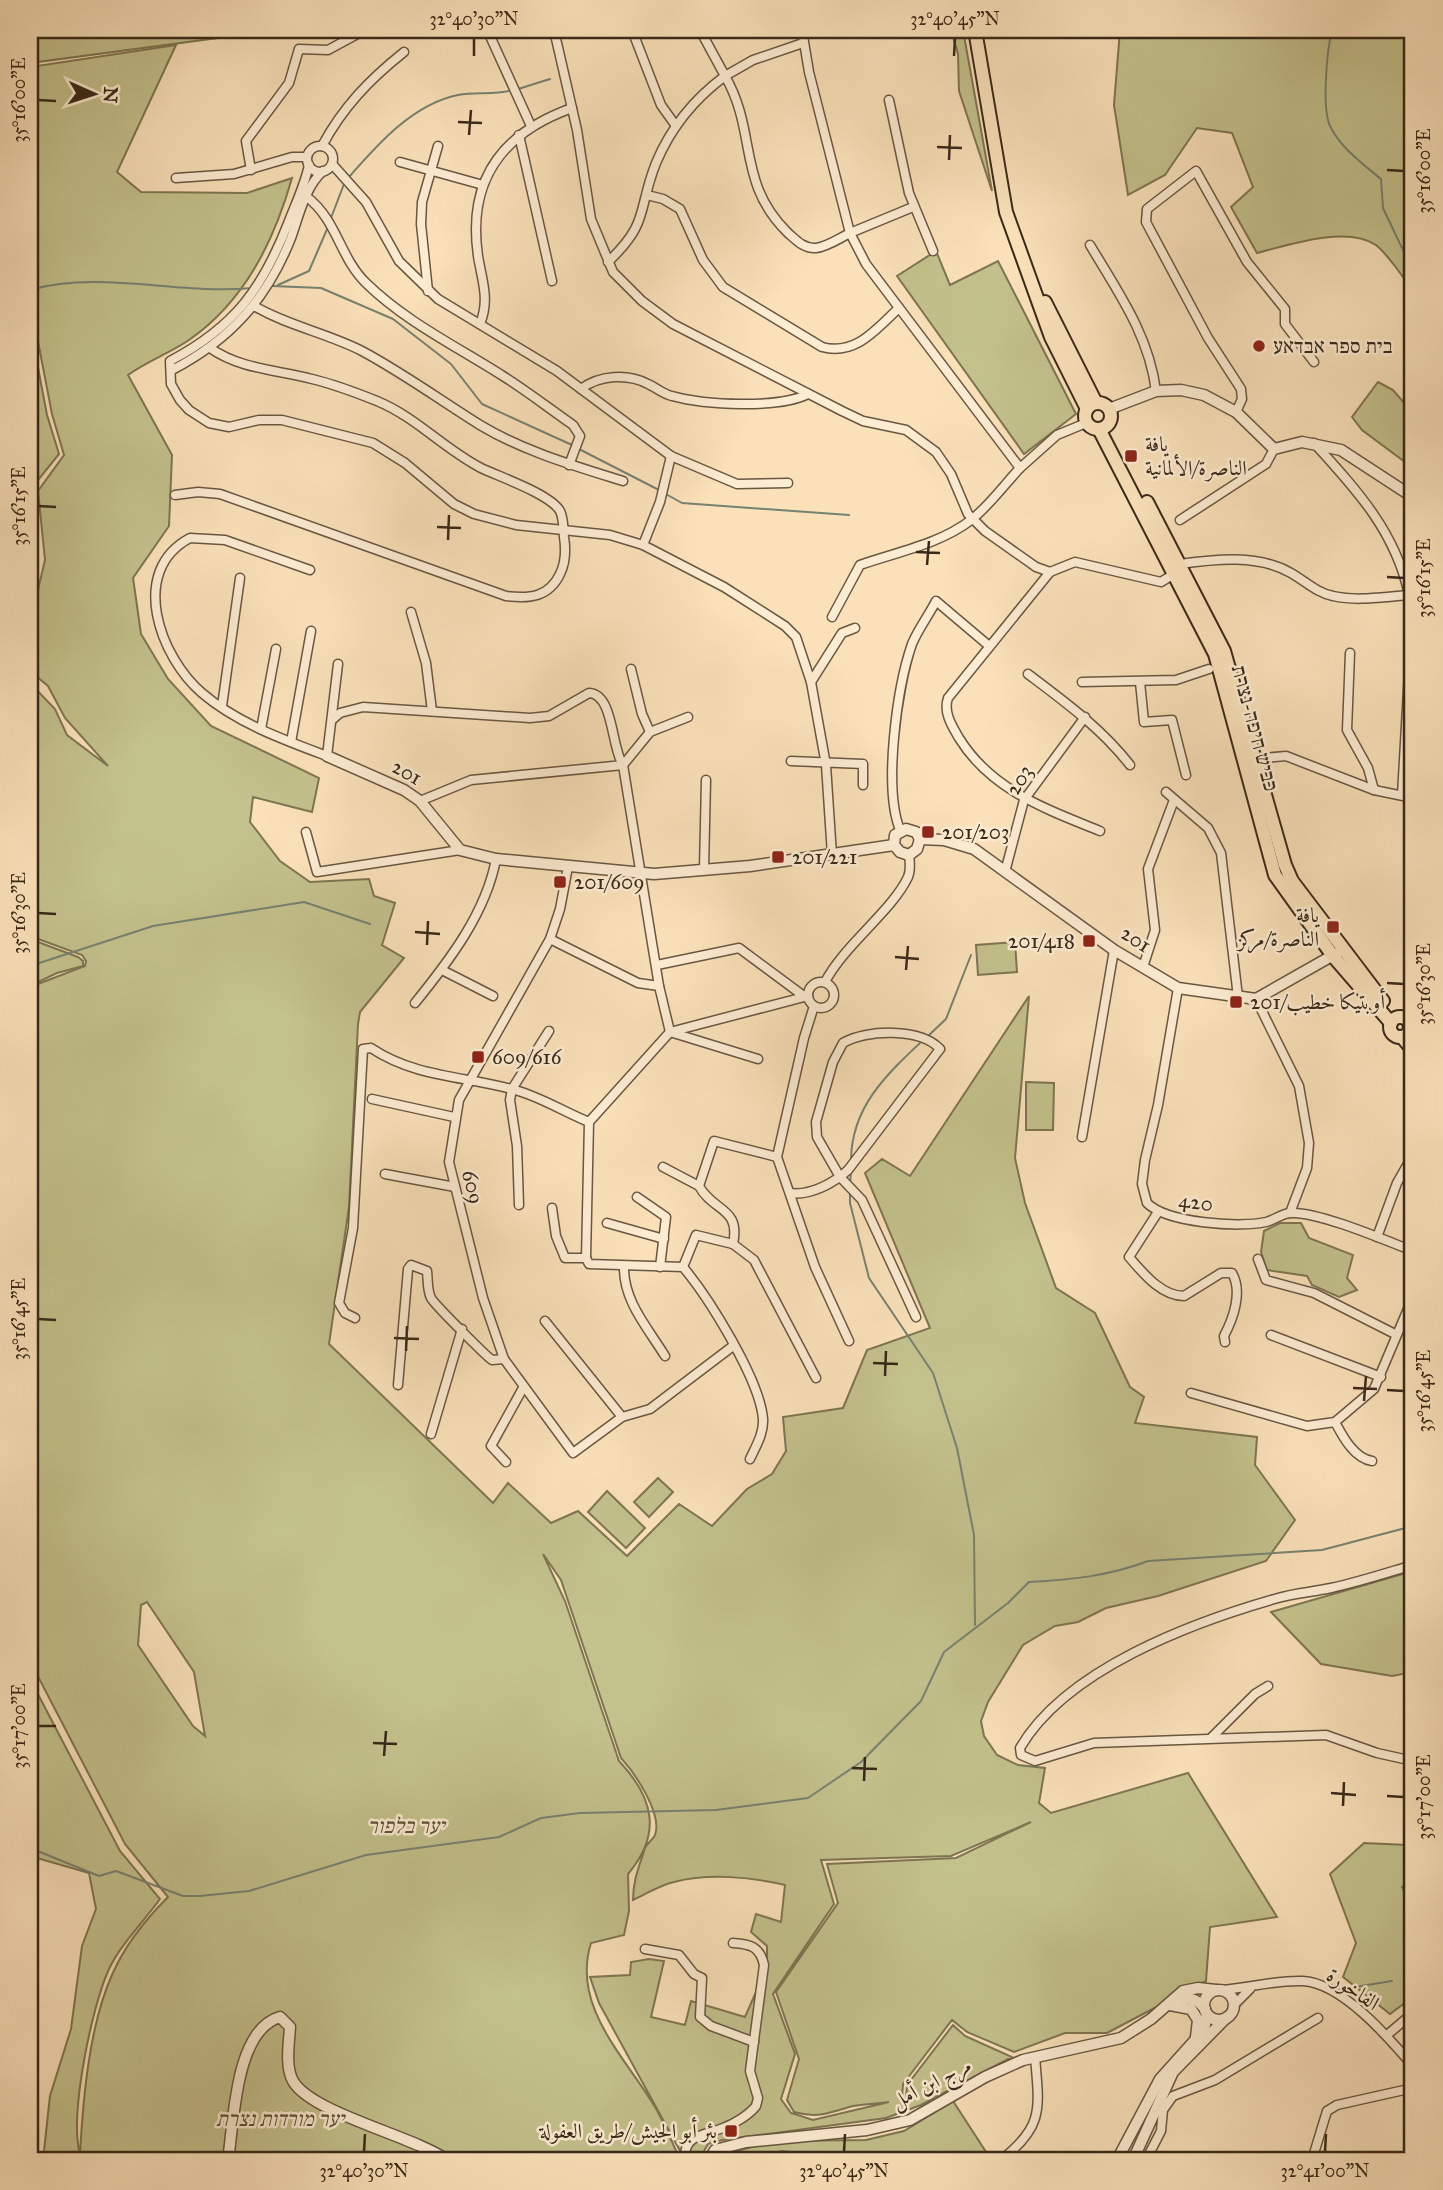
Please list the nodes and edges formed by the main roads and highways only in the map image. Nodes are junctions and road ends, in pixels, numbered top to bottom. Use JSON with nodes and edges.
{"nodes":[{"id":1,"x":975,"y":30,"type":"edge"},
{"id":2,"x":1092,"y":406,"type":"junction"},
{"id":3,"x":1103,"y":427,"type":"junction"},
{"id":4,"x":1405,"y":1026,"type":"edge"},
{"id":5,"x":1413,"y":1050,"type":"edge"}],
"edges":[{"from":1,"to":2,"type":"highway"},
{"from":2,"to":3,"type":"highway"},
{"from":2,"to":3,"type":"highway"},
{"from":3,"to":4,"type":"highway","name":"כביש חיפה-נצרת"},
{"from":4,"to":5,"type":"highway","name":"כביש חיפה-נצרת"}]}
